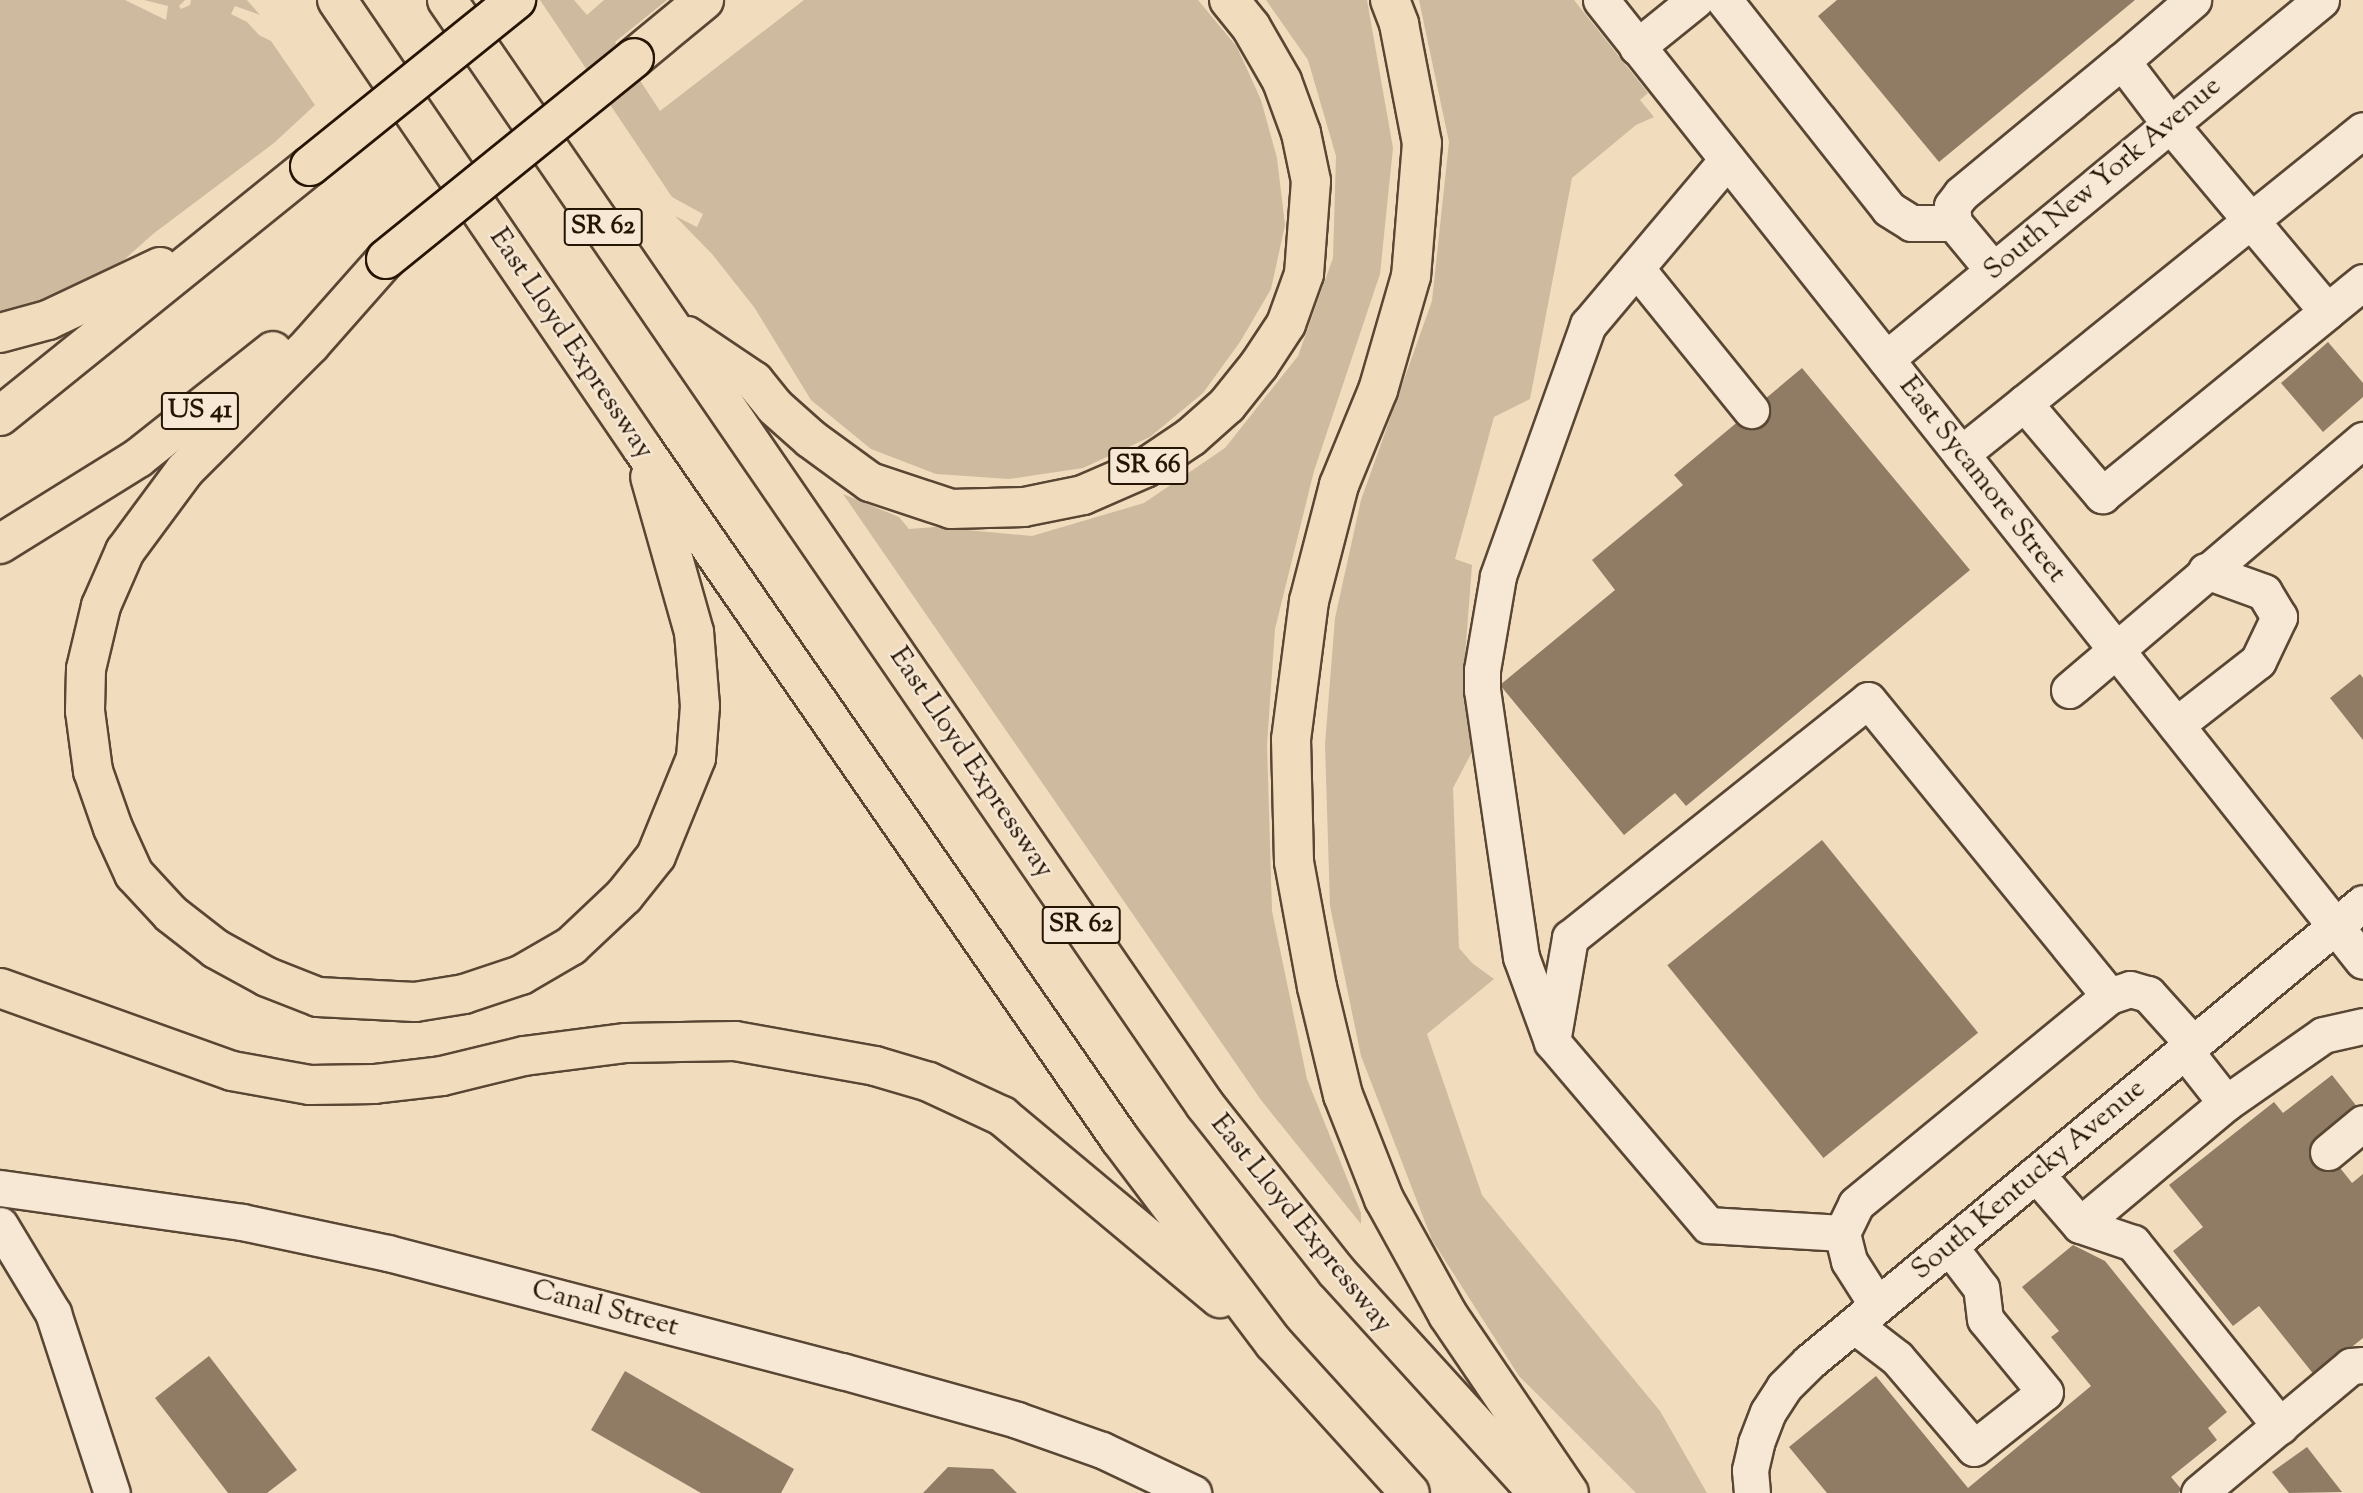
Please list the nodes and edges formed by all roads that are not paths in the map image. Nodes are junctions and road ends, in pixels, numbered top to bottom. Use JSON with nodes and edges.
{"nodes":[{"id":1,"x":337,"y":0,"type":"edge"},
{"id":2,"x":447,"y":0,"type":"edge"},
{"id":3,"x":516,"y":0,"type":"edge"},
{"id":4,"x":704,"y":0,"type":"edge"},
{"id":5,"x":1229,"y":0,"type":"edge"},
{"id":6,"x":1390,"y":0,"type":"edge"},
{"id":7,"x":1601,"y":0,"type":"edge"},
{"id":8,"x":1695,"y":0,"type":"edge"},
{"id":9,"x":1724,"y":0,"type":"edge"},
{"id":10,"x":2193,"y":0,"type":"edge"},
{"id":11,"x":2321,"y":0,"type":"edge"},
{"id":12,"x":1637,"y":47,"type":"junction"},
{"id":13,"x":2122,"y":61,"type":"junction"},
{"id":14,"x":2169,"y":123,"type":"junction"},
{"id":15,"x":2363,"y":130,"type":"edge"},
{"id":16,"x":1727,"y":160,"type":"junction"},
{"id":17,"x":2251,"y":220,"type":"junction"},
{"id":18,"x":241,"y":222,"type":"junction"},
{"id":19,"x":1954,"y":223,"type":"junction"},
{"id":20,"x":386,"y":259,"type":"junction"},
{"id":21,"x":1636,"y":268,"type":"junction"},
{"id":22,"x":1993,"y":270,"type":"junction"},
{"id":23,"x":2363,"y":282,"type":"edge"},
{"id":24,"x":2327,"y":310,"type":"junction"},
{"id":25,"x":668,"y":323,"type":"junction"},
{"id":26,"x":0,"y":333,"type":"edge"},
{"id":27,"x":1886,"y":359,"type":"junction"},
{"id":28,"x":2024,"y":403,"type":"junction"},
{"id":29,"x":1751,"y":410,"type":"dead end"},
{"id":30,"x":0,"y":416,"type":"edge"},
{"id":31,"x":2363,"y":440,"type":"edge"},
{"id":32,"x":642,"y":448,"type":"junction"},
{"id":33,"x":1961,"y":454,"type":"junction"},
{"id":34,"x":0,"y":544,"type":"edge"},
{"id":35,"x":2206,"y":571,"type":"junction"},
{"id":36,"x":2115,"y":648,"type":"junction"},
{"id":37,"x":2069,"y":690,"type":"dead end"},
{"id":38,"x":2176,"y":725,"type":"junction"},
{"id":39,"x":2363,"y":903,"type":"edge"},
{"id":40,"x":2335,"y":926,"type":"junction"},
{"id":41,"x":2363,"y":961,"type":"edge"},
{"id":42,"x":0,"y":988,"type":"edge"},
{"id":43,"x":2109,"y":996,"type":"junction"},
{"id":44,"x":2363,"y":1026,"type":"edge"},
{"id":45,"x":1552,"y":1042,"type":"junction"},
{"id":46,"x":2189,"y":1047,"type":"junction"},
{"id":47,"x":2227,"y":1103,"type":"junction"},
{"id":48,"x":2363,"y":1123,"type":"edge"},
{"id":49,"x":2328,"y":1152,"type":"dead end"},
{"id":50,"x":2036,"y":1174,"type":"junction"},
{"id":51,"x":0,"y":1188,"type":"edge"},
{"id":52,"x":2080,"y":1224,"type":"junction"},
{"id":53,"x":0,"y":1226,"type":"edge"},
{"id":54,"x":1842,"y":1233,"type":"junction"},
{"id":55,"x":1949,"y":1246,"type":"junction"},
{"id":56,"x":1866,"y":1315,"type":"junction"},
{"id":57,"x":1273,"y":1343,"type":"junction"},
{"id":58,"x":2363,"y":1365,"type":"edge"},
{"id":59,"x":2280,"y":1426,"type":"junction"},
{"id":60,"x":112,"y":1493,"type":"edge"},
{"id":61,"x":1193,"y":1493,"type":"edge"},
{"id":62,"x":1410,"y":1493,"type":"edge"},
{"id":63,"x":1538,"y":1493,"type":"edge"},
{"id":64,"x":1569,"y":1493,"type":"edge"},
{"id":65,"x":1752,"y":1493,"type":"edge"},
{"id":66,"x":2199,"y":1493,"type":"edge"}],
"edges":[{"from":1,"to":32,"type":"highway","name":"East Lloyd Expressway"},
{"from":2,"to":25,"type":"highway","name":"East Lloyd Expressway","number":"SR 62"},
{"from":3,"to":18,"type":"highway","bridge":true},
{"from":4,"to":20,"type":"highway","number":"US 41","bridge":true},
{"from":5,"to":25,"type":"highway","number":"SR 66"},
{"from":6,"to":64,"type":"highway"},
{"from":7,"to":12,"type":"street","name":"East Sycamore Street"},
{"from":8,"to":12,"type":"street"},
{"from":9,"to":19,"type":"street"},
{"from":10,"to":13,"type":"street"},
{"from":11,"to":14,"type":"street","name":"South New York Avenue"},
{"from":12,"to":16,"type":"street","name":"East Sycamore Street"},
{"from":13,"to":14,"type":"street"},
{"from":13,"to":19,"type":"street"},
{"from":14,"to":17,"type":"street"},
{"from":14,"to":22,"type":"street","name":"South New York Avenue"},
{"from":15,"to":17,"type":"street"},
{"from":16,"to":21,"type":"street"},
{"from":16,"to":27,"type":"street","name":"East Sycamore Street"},
{"from":17,"to":24,"type":"street"},
{"from":17,"to":28,"type":"street"},
{"from":18,"to":26,"type":"highway"},
{"from":18,"to":30,"type":"highway"},
{"from":19,"to":22,"type":"street"},
{"from":20,"to":32,"type":"highway"},
{"from":20,"to":34,"type":"highway","number":"US 41"},
{"from":21,"to":29,"type":"street"},
{"from":21,"to":45,"type":"street"},
{"from":22,"to":27,"type":"street","name":"South New York Avenue"},
{"from":23,"to":24,"type":"street"},
{"from":24,"to":28,"type":"street"},
{"from":25,"to":63,"type":"highway","name":"East Lloyd Expressway","number":"SR 62"},
{"from":27,"to":33,"type":"street","name":"East Sycamore Street"},
{"from":28,"to":33,"type":"street"},
{"from":31,"to":35,"type":"street"},
{"from":32,"to":57,"type":"highway","name":"East Lloyd Expressway"},
{"from":33,"to":36,"type":"street","name":"East Sycamore Street"},
{"from":35,"to":36,"type":"street"},
{"from":35,"to":38,"type":"street"},
{"from":36,"to":37,"type":"street"},
{"from":36,"to":38,"type":"street","name":"East Sycamore Street"},
{"from":38,"to":40,"type":"street","name":"East Sycamore Street"},
{"from":39,"to":40,"type":"street","name":"South Kentucky Avenue"},
{"from":40,"to":41,"type":"street","name":"East Sycamore Street"},
{"from":40,"to":46,"type":"street","name":"South Kentucky Avenue"},
{"from":42,"to":57,"type":"highway"},
{"from":43,"to":45,"type":"street"},
{"from":43,"to":46,"type":"street"},
{"from":43,"to":54,"type":"street"},
{"from":44,"to":47,"type":"street"},
{"from":45,"to":54,"type":"street"},
{"from":46,"to":47,"type":"street"},
{"from":46,"to":50,"type":"street","name":"South Kentucky Avenue"},
{"from":47,"to":52,"type":"street"},
{"from":48,"to":49,"type":"street"},
{"from":50,"to":52,"type":"street"},
{"from":50,"to":55,"type":"street","name":"South Kentucky Avenue"},
{"from":51,"to":61,"type":"street","name":"Canal Street"},
{"from":52,"to":59,"type":"street"},
{"from":53,"to":60,"type":"street"},
{"from":54,"to":56,"type":"street"},
{"from":55,"to":56,"type":"street","name":"South Kentucky Avenue"},
{"from":55,"to":56,"type":"street"},
{"from":56,"to":65,"type":"street","name":"South Kentucky Avenue"},
{"from":57,"to":62,"type":"highway","name":"East Lloyd Expressway"},
{"from":58,"to":59,"type":"street"},
{"from":59,"to":66,"type":"street"}]}
